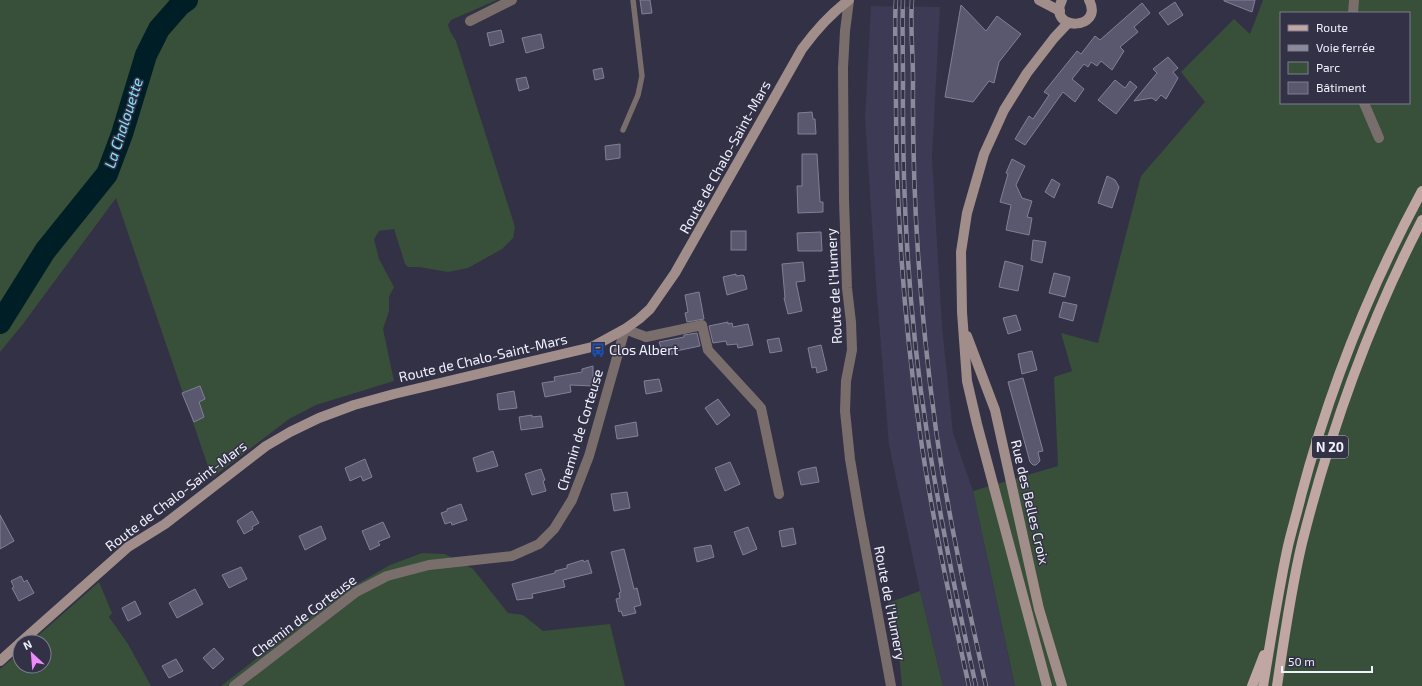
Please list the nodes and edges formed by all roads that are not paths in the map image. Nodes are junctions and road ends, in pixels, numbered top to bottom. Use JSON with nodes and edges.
{"nodes":[{"id":1,"x":512,"y":0,"type":"edge"},
{"id":2,"x":633,"y":0,"type":"edge"},
{"id":3,"x":849,"y":0,"type":"edge"},
{"id":4,"x":1039,"y":0,"type":"edge"},
{"id":5,"x":1062,"y":0,"type":"edge"},
{"id":6,"x":1354,"y":0,"type":"edge"},
{"id":7,"x":1092,"y":2,"type":"edge"},
{"id":8,"x":1060,"y":11,"type":"junction"},
{"id":9,"x":1353,"y":12,"type":"edge"},
{"id":10,"x":470,"y":21,"type":"dead end"},
{"id":11,"x":1068,"y":23,"type":"junction"},
{"id":12,"x":1364,"y":104,"type":"edge"},
{"id":13,"x":623,"y":130,"type":"dead end"},
{"id":14,"x":1379,"y":138,"type":"dead end"},
{"id":15,"x":1422,"y":191,"type":"edge"},
{"id":16,"x":1422,"y":220,"type":"edge"},
{"id":17,"x":963,"y":326,"type":"junction"},
{"id":18,"x":625,"y":329,"type":"junction"},
{"id":19,"x":982,"y":375,"type":"junction"},
{"id":20,"x":967,"y":381,"type":"junction"},
{"id":21,"x":779,"y":494,"type":"dead end"},
{"id":22,"x":1272,"y":632,"type":"junction"},
{"id":23,"x":29,"y":634,"type":"edge"},
{"id":24,"x":12,"y":650,"type":"edge"},
{"id":25,"x":0,"y":661,"type":"edge"},
{"id":26,"x":234,"y":686,"type":"edge"},
{"id":27,"x":891,"y":686,"type":"edge"},
{"id":28,"x":1047,"y":686,"type":"edge"},
{"id":29,"x":1062,"y":686,"type":"edge"},
{"id":30,"x":1252,"y":686,"type":"edge"},
{"id":31,"x":1263,"y":686,"type":"edge"},
{"id":32,"x":1277,"y":686,"type":"edge"}],
"edges":[{"from":1,"to":10,"type":"street"},
{"from":2,"to":13,"type":"lane"},
{"from":3,"to":18,"type":"main road","name":"Route de Chalo-Saint-Mars"},
{"from":3,"to":27,"type":"street","name":"Route de l'Humery"},
{"from":4,"to":8,"type":"main road"},
{"from":5,"to":8,"type":"main road"},
{"from":6,"to":9,"type":"street"},
{"from":7,"to":11,"type":"main road"},
{"from":8,"to":11,"type":"main road"},
{"from":11,"to":17,"type":"main road","name":"Rue des Belles Croix"},
{"from":12,"to":14,"type":"street"},
{"from":15,"to":22,"type":"main road","number":"N 20"},
{"from":16,"to":32,"type":"main road","number":"N 20"},
{"from":17,"to":19,"type":"main road","name":"Rue des Belles Croix"},
{"from":17,"to":20,"type":"main road","name":"Rue des Belles Croix"},
{"from":18,"to":21,"type":"street"},
{"from":18,"to":23,"type":"main road","name":"Route de Chalo-Saint-Mars"},
{"from":18,"to":26,"type":"street","name":"Chemin de Corteuse"},
{"from":19,"to":20,"type":"main road"},
{"from":19,"to":29,"type":"main road","name":"Rue des Belles Croix"},
{"from":20,"to":28,"type":"main road","name":"Rue des Belles Croix"},
{"from":22,"to":30,"type":"main road"},
{"from":22,"to":31,"type":"main road","number":"N 20"},
{"from":24,"to":25,"type":"main road","name":"Route de Chalo-Saint-Mars"}]}
